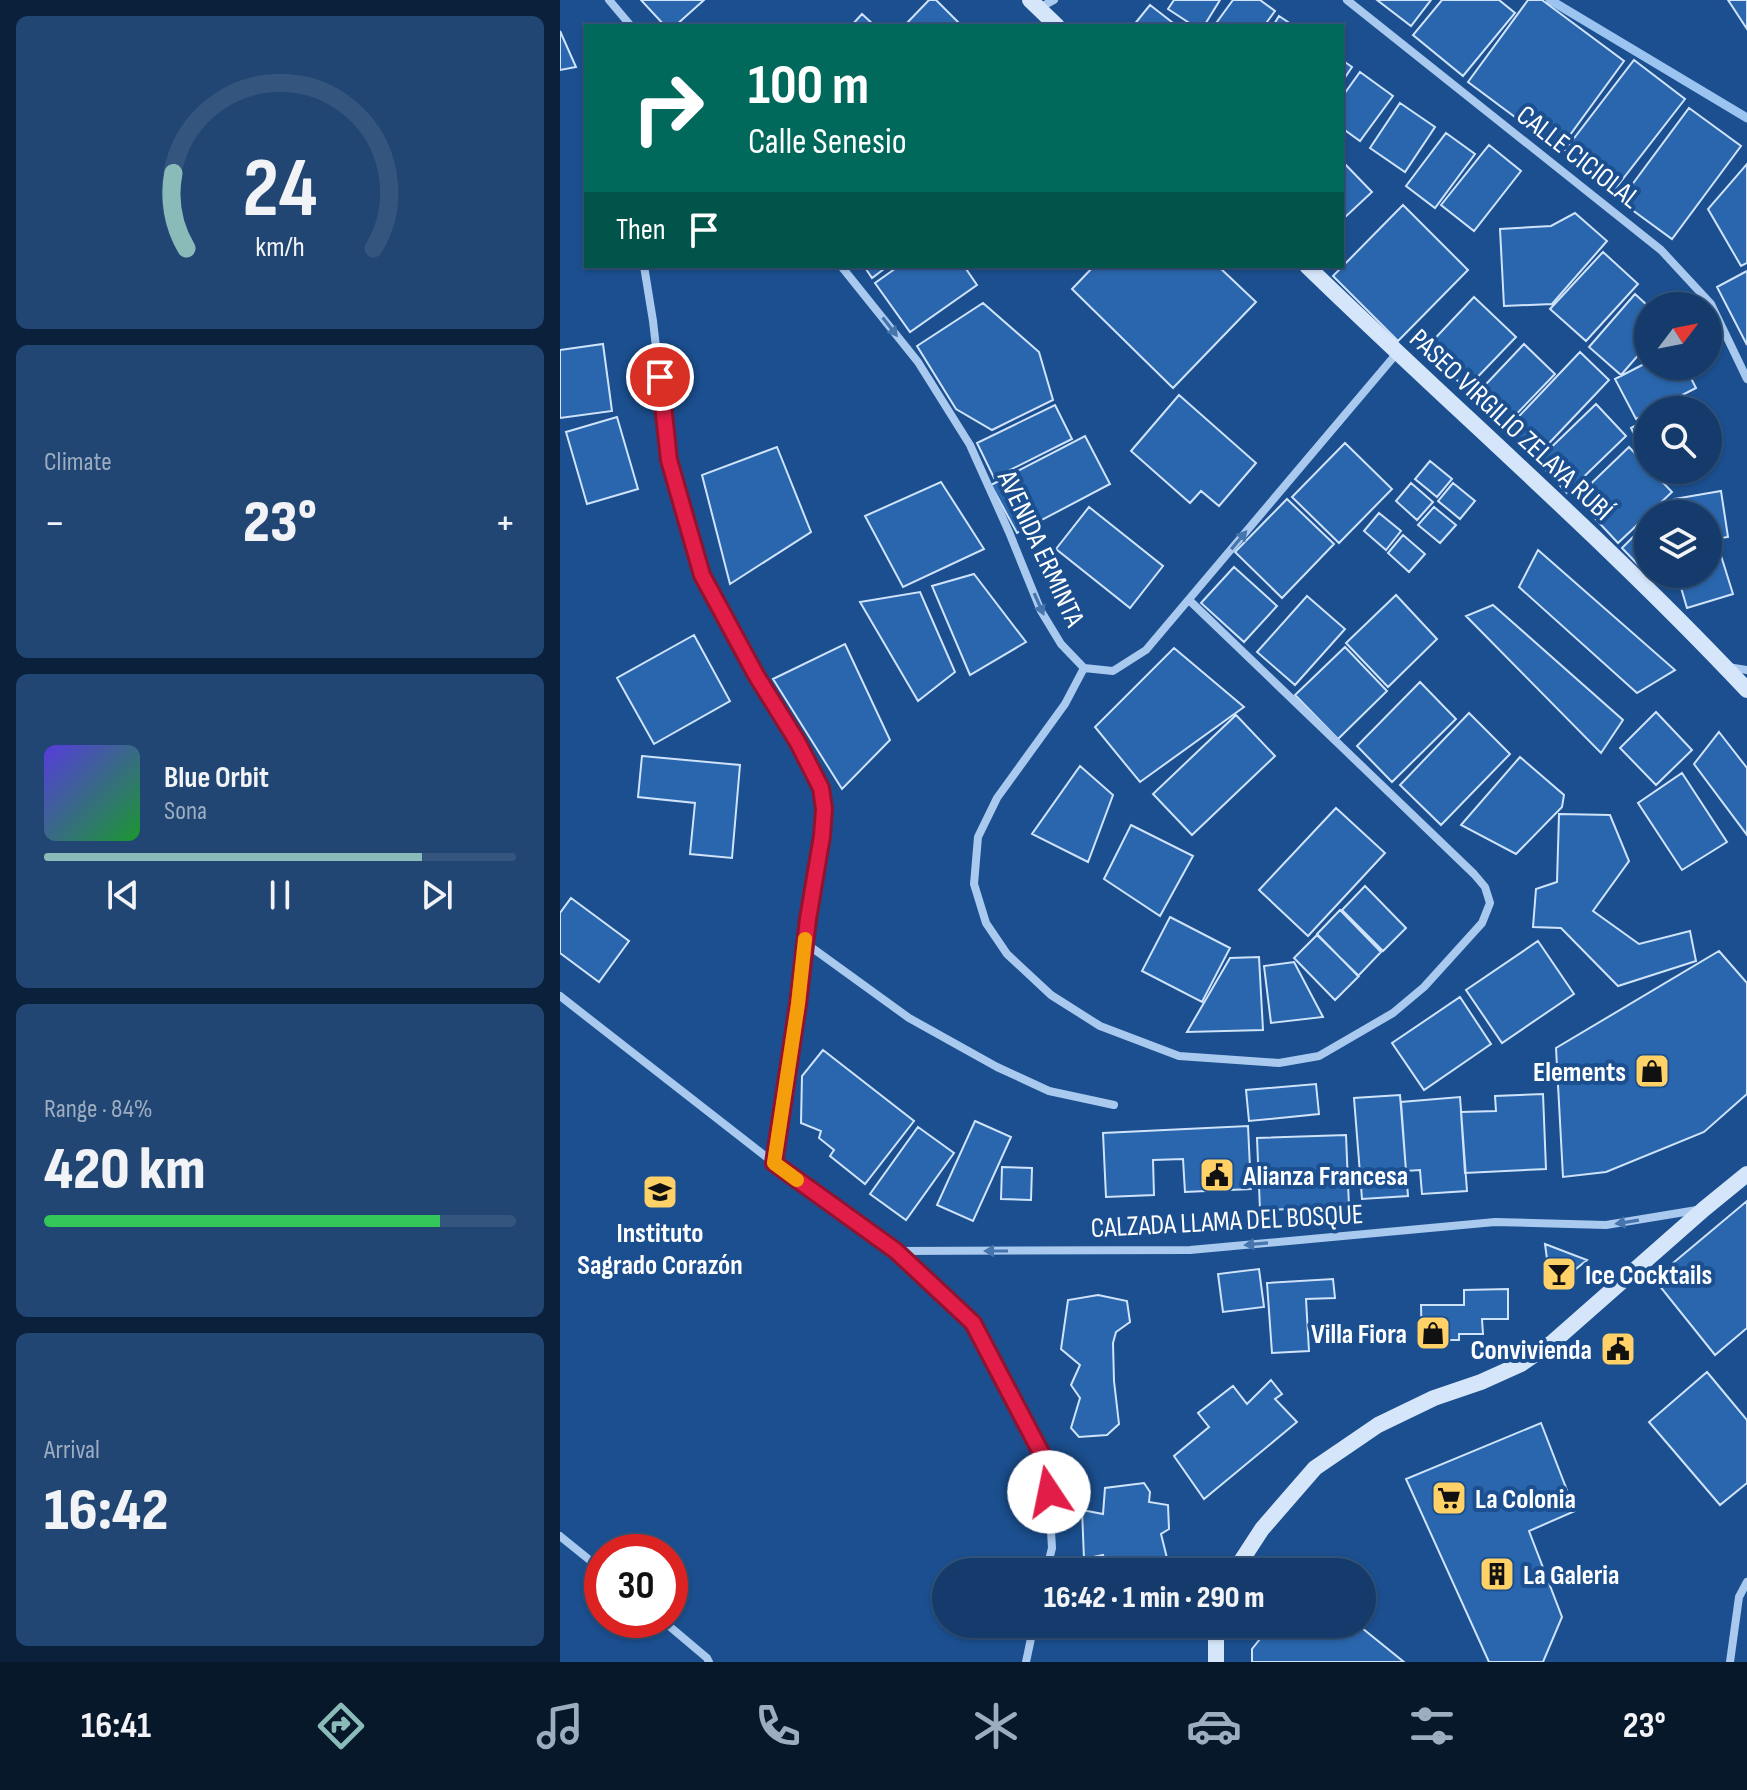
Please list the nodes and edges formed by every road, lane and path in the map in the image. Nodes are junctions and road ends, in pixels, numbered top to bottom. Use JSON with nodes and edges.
{"nodes":[{"id":1,"x":609,"y":0,"type":"edge"},
{"id":2,"x":1054,"y":0,"type":"edge"},
{"id":3,"x":1347,"y":0,"type":"edge"},
{"id":4,"x":1034,"y":4,"type":"edge"},
{"id":5,"x":629,"y":24,"type":"edge"},
{"id":6,"x":1055,"y":24,"type":"edge"},
{"id":7,"x":644,"y":268,"type":"edge"},
{"id":8,"x":843,"y":268,"type":"edge"},
{"id":9,"x":1309,"y":268,"type":"edge"},
{"id":10,"x":1397,"y":353,"type":"junction"},
{"id":11,"x":1747,"y":379,"type":"edge"},
{"id":12,"x":1189,"y":600,"type":"junction"},
{"id":13,"x":1725,"y":666,"type":"junction"},
{"id":14,"x":1084,"y":668,"type":"junction"},
{"id":15,"x":1747,"y":670,"type":"edge"},
{"id":16,"x":1747,"y":690,"type":"edge"},
{"id":17,"x":804,"y":942,"type":"junction"},
{"id":18,"x":560,"y":996,"type":"edge"},
{"id":19,"x":1114,"y":1105,"type":"dead end"},
{"id":20,"x":774,"y":1163,"type":"junction"},
{"id":21,"x":1747,"y":1174,"type":"edge"},
{"id":22,"x":1704,"y":1209,"type":"junction"},
{"id":23,"x":896,"y":1251,"type":"junction"},
{"id":24,"x":560,"y":1536,"type":"edge"},
{"id":25,"x":584,"y":1555,"type":"edge"},
{"id":26,"x":1050,"y":1558,"type":"edge"},
{"id":27,"x":1243,"y":1558,"type":"edge"},
{"id":28,"x":1747,"y":1582,"type":"edge"},
{"id":29,"x":683,"y":1638,"type":"edge"},
{"id":30,"x":1031,"y":1638,"type":"edge"},
{"id":31,"x":1216,"y":1638,"type":"edge"},
{"id":32,"x":709,"y":1662,"type":"edge"},
{"id":33,"x":1026,"y":1662,"type":"edge"},
{"id":34,"x":1216,"y":1662,"type":"edge"},
{"id":35,"x":1730,"y":1662,"type":"edge"}],
"edges":[{"from":1,"to":5,"type":"street"},
{"from":2,"to":4,"type":"street"},
{"from":3,"to":11,"type":"street","name":"CALLE CICIOLAL"},
{"from":4,"to":6,"type":"street"},
{"from":7,"to":17,"type":"street"},
{"from":8,"to":14,"type":"street","name":"AVENIDA ERMINTA","one_way":true},
{"from":9,"to":10,"type":"street","name":"PASEO VIRGILIO ZELAYA RUBÍ"},
{"from":12,"to":10,"type":"street","name":"AVENIDA ERMINTA","one_way":true},
{"from":10,"to":13,"type":"street","name":"PASEO VIRGILIO ZELAYA RUBÍ"},
{"from":12,"to":14,"type":"street","name":"AVENIDA ERMINTA"},
{"from":12,"to":14,"type":"street"},
{"from":13,"to":15,"type":"street"},
{"from":13,"to":16,"type":"street","name":"PASEO VIRGILIO ZELAYA RUBÍ"},
{"from":17,"to":19,"type":"street"},
{"from":17,"to":20,"type":"street"},
{"from":18,"to":20,"type":"street"},
{"from":20,"to":23,"type":"street"},
{"from":21,"to":22,"type":"street"},
{"from":22,"to":23,"type":"street","name":"CALZADA LLAMA DEL BOSQUE","one_way":true},
{"from":22,"to":27,"type":"street"},
{"from":23,"to":26,"type":"street"},
{"from":24,"to":25,"type":"street"},
{"from":28,"to":35,"type":"street"},
{"from":29,"to":32,"type":"street"},
{"from":30,"to":33,"type":"street"},
{"from":31,"to":34,"type":"street"}]}
